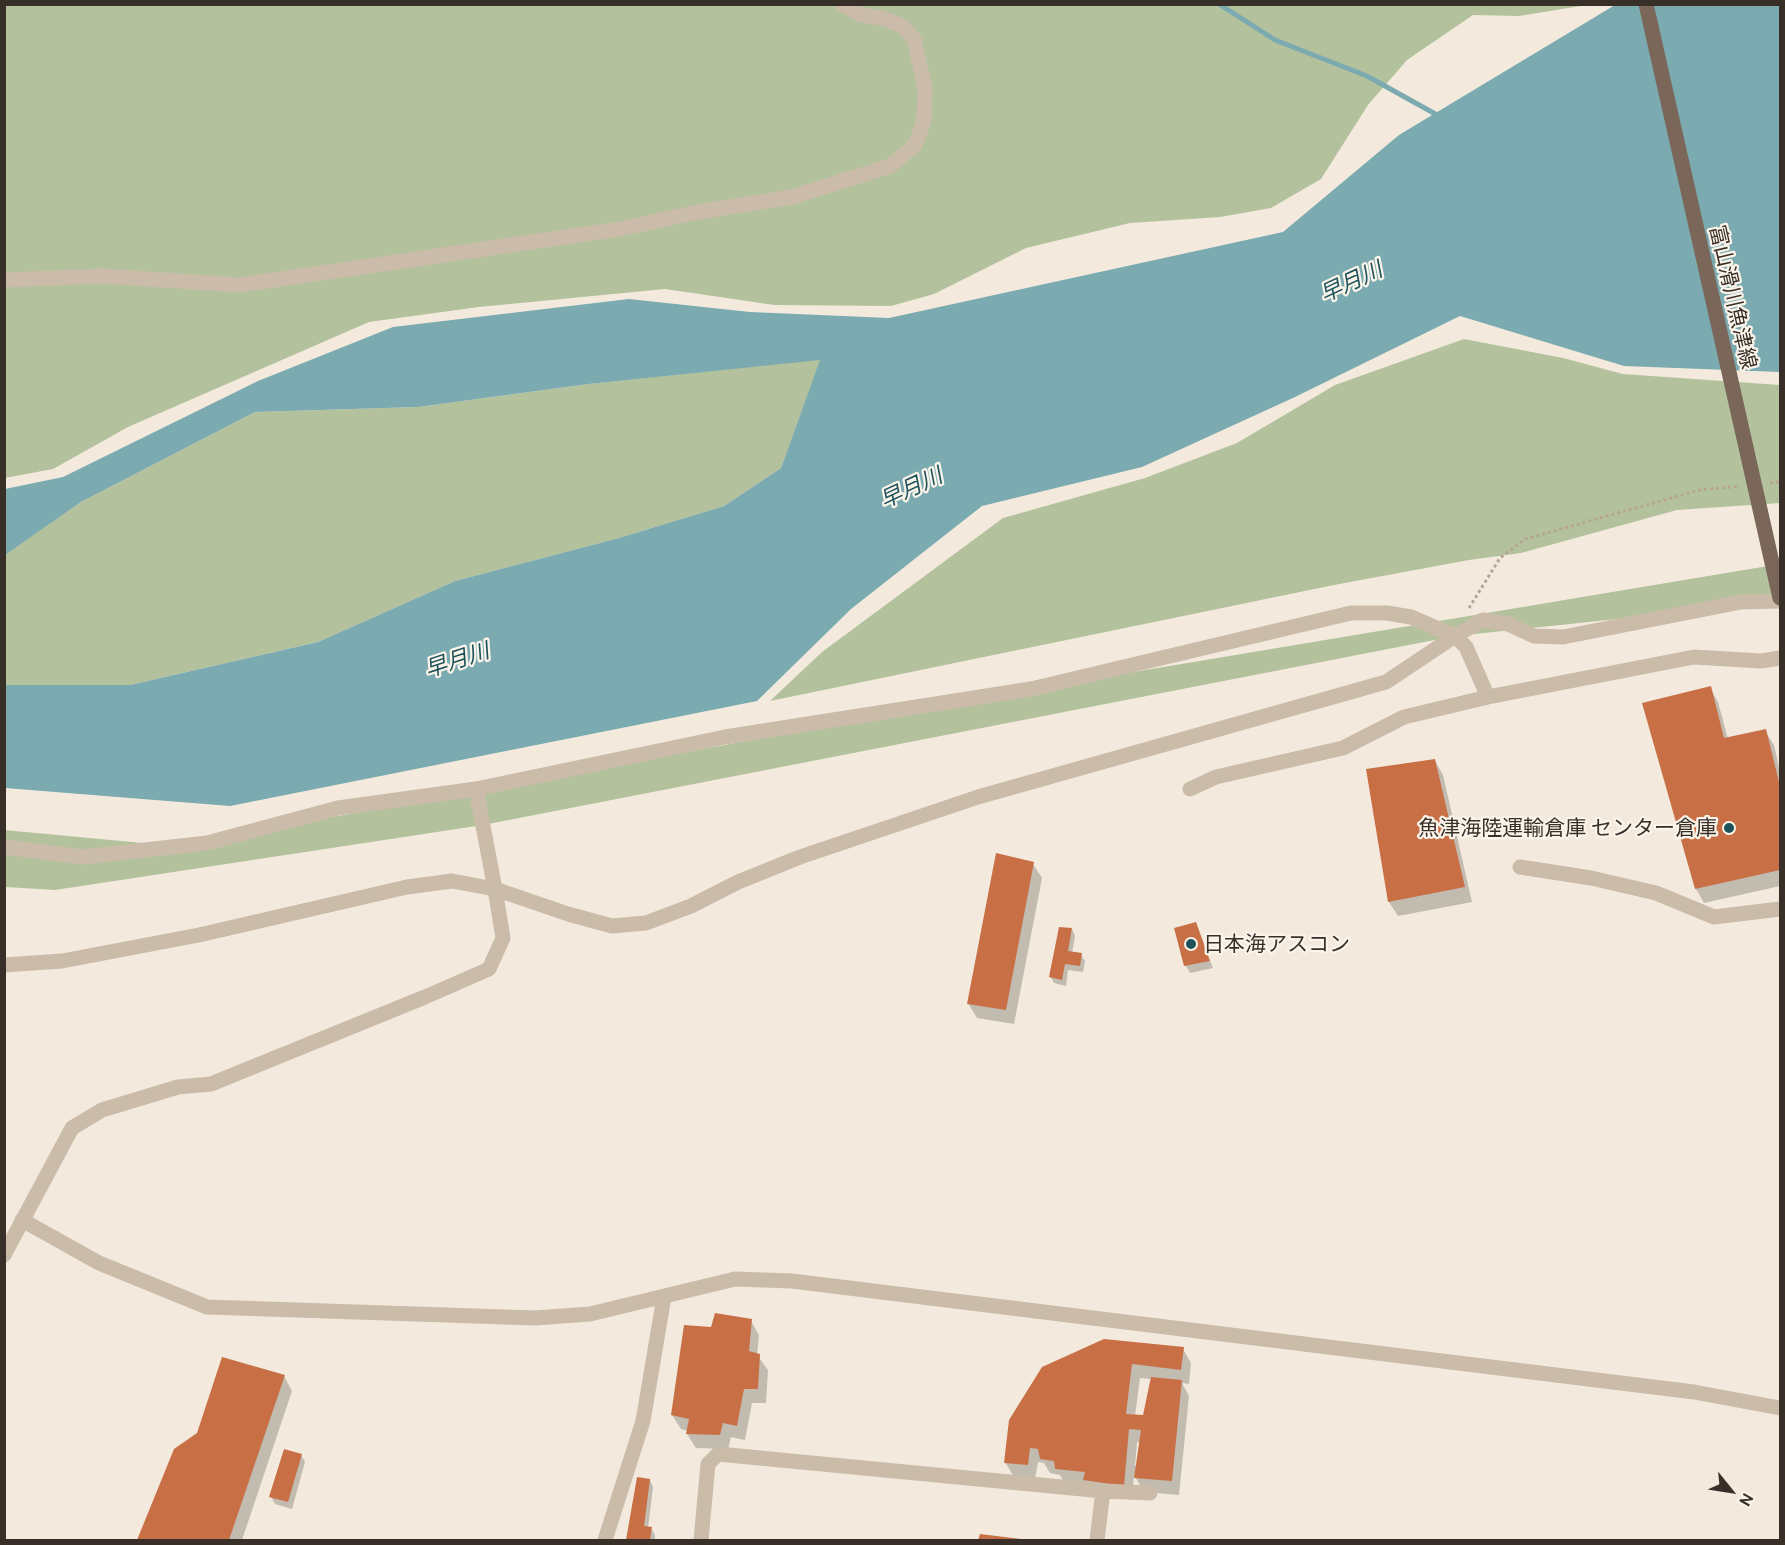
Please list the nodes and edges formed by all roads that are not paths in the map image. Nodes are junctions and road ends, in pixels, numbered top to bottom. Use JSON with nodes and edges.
{"nodes":[{"id":1,"x":842,"y":4,"type":"edge"},
{"id":2,"x":1646,"y":4,"type":"edge"},
{"id":3,"x":4,"y":280,"type":"edge"},
{"id":4,"x":1780,"y":600,"type":"edge"},
{"id":5,"x":1455,"y":636,"type":"junction"},
{"id":6,"x":1780,"y":658,"type":"edge"},
{"id":7,"x":1488,"y":697,"type":"junction"},
{"id":8,"x":476,"y":789,"type":"junction"},
{"id":9,"x":1190,"y":789,"type":"dead end"},
{"id":10,"x":4,"y":847,"type":"edge"},
{"id":11,"x":1520,"y":867,"type":"dead end"},
{"id":12,"x":495,"y":889,"type":"junction"},
{"id":13,"x":1780,"y":909,"type":"edge"},
{"id":14,"x":4,"y":965,"type":"edge"},
{"id":15,"x":22,"y":1221,"type":"junction"},
{"id":16,"x":4,"y":1255,"type":"edge"},
{"id":17,"x":664,"y":1297,"type":"junction"},
{"id":18,"x":1780,"y":1408,"type":"edge"},
{"id":19,"x":1103,"y":1491,"type":"junction"},
{"id":20,"x":1150,"y":1493,"type":"dead end"},
{"id":21,"x":605,"y":1540,"type":"edge"},
{"id":22,"x":701,"y":1540,"type":"edge"},
{"id":23,"x":1097,"y":1540,"type":"edge"}],
"edges":[{"from":1,"to":3,"type":"street"},
{"from":2,"to":4,"type":"main road","name":"富山滑川魚津線","bridge":true},
{"from":4,"to":5,"type":"street"},
{"from":5,"to":7,"type":"street"},
{"from":5,"to":8,"type":"street"},
{"from":5,"to":12,"type":"street"},
{"from":6,"to":7,"type":"street"},
{"from":7,"to":9,"type":"street"},
{"from":8,"to":10,"type":"street"},
{"from":8,"to":12,"type":"street"},
{"from":11,"to":13,"type":"street"},
{"from":12,"to":14,"type":"street"},
{"from":12,"to":15,"type":"street"},
{"from":15,"to":16,"type":"street"},
{"from":15,"to":17,"type":"street"},
{"from":17,"to":18,"type":"street"},
{"from":17,"to":21,"type":"street"},
{"from":19,"to":20,"type":"street"},
{"from":19,"to":22,"type":"street"},
{"from":19,"to":23,"type":"street"}]}
